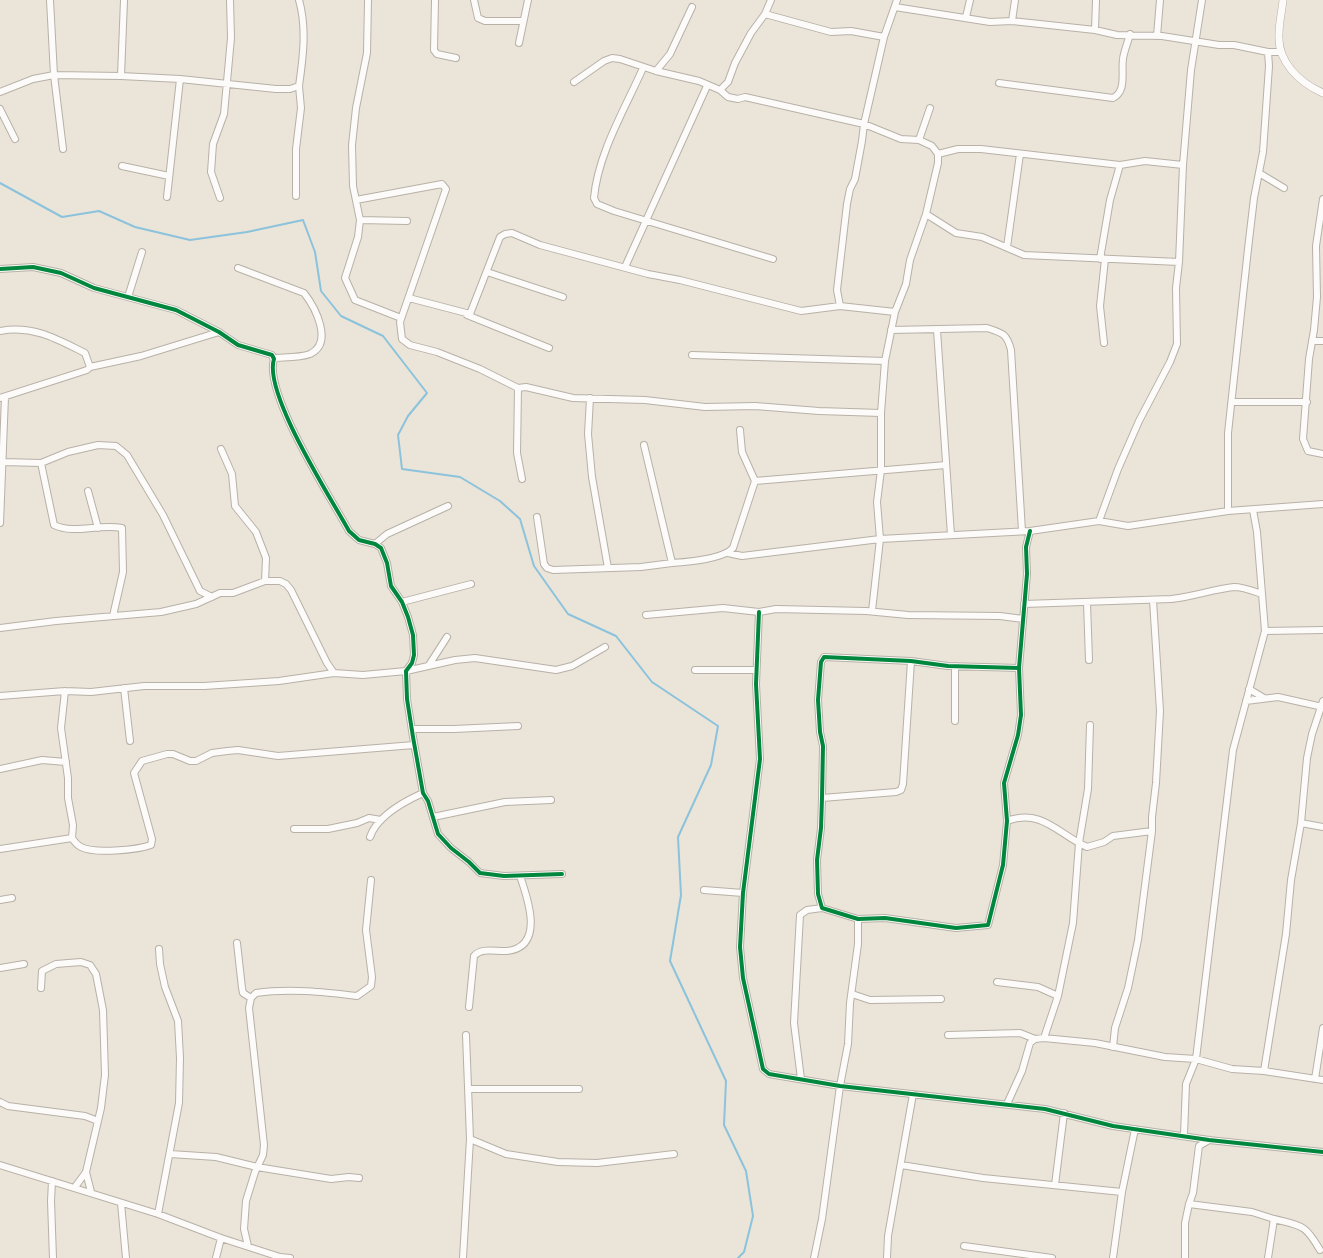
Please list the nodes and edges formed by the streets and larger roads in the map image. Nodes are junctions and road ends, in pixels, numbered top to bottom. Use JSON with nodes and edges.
{"nodes":[{"id":1,"x":50,"y":0,"type":"edge"},
{"id":2,"x":124,"y":0,"type":"edge"},
{"id":3,"x":230,"y":0,"type":"edge"},
{"id":4,"x":299,"y":0,"type":"edge"},
{"id":5,"x":368,"y":0,"type":"edge"},
{"id":6,"x":434,"y":0,"type":"edge"},
{"id":7,"x":474,"y":0,"type":"edge"},
{"id":8,"x":528,"y":0,"type":"edge"},
{"id":9,"x":771,"y":0,"type":"edge"},
{"id":10,"x":896,"y":0,"type":"edge"},
{"id":11,"x":970,"y":0,"type":"edge"},
{"id":12,"x":1015,"y":0,"type":"edge"},
{"id":13,"x":1096,"y":0,"type":"edge"},
{"id":14,"x":1160,"y":0,"type":"edge"},
{"id":15,"x":1202,"y":0,"type":"edge"},
{"id":16,"x":1283,"y":0,"type":"edge"},
{"id":17,"x":692,"y":7,"type":"dead end"},
{"id":18,"x":895,"y":7,"type":"junction"},
{"id":19,"x":765,"y":14,"type":"junction"},
{"id":20,"x":966,"y":17,"type":"junction"},
{"id":21,"x":523,"y":21,"type":"junction"},
{"id":22,"x":1012,"y":21,"type":"junction"},
{"id":23,"x":1095,"y":30,"type":"junction"},
{"id":24,"x":1130,"y":34,"type":"junction"},
{"id":25,"x":1157,"y":36,"type":"junction"},
{"id":26,"x":884,"y":37,"type":"junction"},
{"id":27,"x":1195,"y":42,"type":"junction"},
{"id":28,"x":519,"y":43,"type":"dead end"},
{"id":29,"x":1268,"y":52,"type":"junction"},
{"id":30,"x":1280,"y":52,"type":"junction"},
{"id":31,"x":456,"y":58,"type":"dead end"},
{"id":32,"x":643,"y":68,"type":"junction"},
{"id":33,"x":656,"y":72,"type":"junction"},
{"id":34,"x":54,"y":75,"type":"junction"},
{"id":35,"x":121,"y":76,"type":"junction"},
{"id":36,"x":180,"y":79,"type":"junction"},
{"id":37,"x":574,"y":82,"type":"dead end"},
{"id":38,"x":225,"y":83,"type":"junction"},
{"id":39,"x":1000,"y":83,"type":"dead end"},
{"id":40,"x":299,"y":86,"type":"junction"},
{"id":41,"x":708,"y":86,"type":"junction"},
{"id":42,"x":720,"y":90,"type":"junction"},
{"id":43,"x":0,"y":92,"type":"edge"},
{"id":44,"x":1323,"y":93,"type":"edge"},
{"id":45,"x":930,"y":108,"type":"dead end"},
{"id":46,"x":0,"y":109,"type":"edge"},
{"id":47,"x":864,"y":124,"type":"junction"},
{"id":48,"x":15,"y":139,"type":"dead end"},
{"id":49,"x":919,"y":140,"type":"junction"},
{"id":50,"x":63,"y":149,"type":"dead end"},
{"id":51,"x":938,"y":154,"type":"junction"},
{"id":52,"x":1020,"y":154,"type":"junction"},
{"id":53,"x":1120,"y":165,"type":"junction"},
{"id":54,"x":1183,"y":165,"type":"junction"},
{"id":55,"x":122,"y":166,"type":"dead end"},
{"id":56,"x":1258,"y":174,"type":"junction"},
{"id":57,"x":169,"y":176,"type":"junction"},
{"id":58,"x":1284,"y":188,"type":"dead end"},
{"id":59,"x":296,"y":196,"type":"dead end"},
{"id":60,"x":166,"y":197,"type":"dead end"},
{"id":61,"x":220,"y":198,"type":"dead end"},
{"id":62,"x":1323,"y":199,"type":"edge"},
{"id":63,"x":356,"y":200,"type":"junction"},
{"id":64,"x":926,"y":214,"type":"junction"},
{"id":65,"x":360,"y":220,"type":"junction"},
{"id":66,"x":647,"y":220,"type":"junction"},
{"id":67,"x":407,"y":221,"type":"dead end"},
{"id":68,"x":1007,"y":247,"type":"junction"},
{"id":69,"x":142,"y":252,"type":"dead end"},
{"id":70,"x":773,"y":259,"type":"dead end"},
{"id":71,"x":1103,"y":259,"type":"junction"},
{"id":72,"x":1179,"y":262,"type":"junction"},
{"id":73,"x":625,"y":267,"type":"junction"},
{"id":74,"x":238,"y":268,"type":"dead end"},
{"id":75,"x":0,"y":270,"type":"edge"},
{"id":76,"x":487,"y":272,"type":"junction"},
{"id":77,"x":128,"y":297,"type":"junction"},
{"id":78,"x":563,"y":297,"type":"dead end"},
{"id":79,"x":409,"y":298,"type":"junction"},
{"id":80,"x":840,"y":306,"type":"junction"},
{"id":81,"x":896,"y":312,"type":"junction"},
{"id":82,"x":467,"y":315,"type":"junction"},
{"id":83,"x":401,"y":318,"type":"junction"},
{"id":84,"x":891,"y":330,"type":"junction"},
{"id":85,"x":937,"y":330,"type":"junction"},
{"id":86,"x":0,"y":331,"type":"edge"},
{"id":87,"x":219,"y":332,"type":"junction"},
{"id":88,"x":1312,"y":340,"type":"junction"},
{"id":89,"x":1323,"y":342,"type":"edge"},
{"id":90,"x":1104,"y":343,"type":"dead end"},
{"id":91,"x":549,"y":348,"type":"dead end"},
{"id":92,"x":692,"y":355,"type":"dead end"},
{"id":93,"x":273,"y":358,"type":"junction"},
{"id":94,"x":885,"y":361,"type":"junction"},
{"id":95,"x":90,"y":367,"type":"junction"},
{"id":96,"x":518,"y":388,"type":"junction"},
{"id":97,"x":2,"y":398,"type":"edge"},
{"id":98,"x":590,"y":398,"type":"junction"},
{"id":99,"x":1232,"y":402,"type":"junction"},
{"id":100,"x":1307,"y":402,"type":"junction"},
{"id":101,"x":881,"y":413,"type":"junction"},
{"id":102,"x":740,"y":430,"type":"dead end"},
{"id":103,"x":644,"y":445,"type":"dead end"},
{"id":104,"x":221,"y":449,"type":"dead end"},
{"id":105,"x":1323,"y":454,"type":"edge"},
{"id":106,"x":3,"y":462,"type":"junction"},
{"id":107,"x":41,"y":463,"type":"junction"},
{"id":108,"x":946,"y":465,"type":"junction"},
{"id":109,"x":881,"y":470,"type":"junction"},
{"id":110,"x":522,"y":479,"type":"dead end"},
{"id":111,"x":755,"y":481,"type":"junction"},
{"id":112,"x":88,"y":491,"type":"dead end"},
{"id":113,"x":1323,"y":504,"type":"edge"},
{"id":114,"x":448,"y":506,"type":"dead end"},
{"id":115,"x":1253,"y":510,"type":"junction"},
{"id":116,"x":1228,"y":511,"type":"junction"},
{"id":117,"x":537,"y":517,"type":"dead end"},
{"id":118,"x":1099,"y":522,"type":"junction"},
{"id":119,"x":0,"y":523,"type":"edge"},
{"id":120,"x":98,"y":528,"type":"junction"},
{"id":121,"x":1022,"y":531,"type":"junction"},
{"id":122,"x":1030,"y":531,"type":"junction"},
{"id":123,"x":951,"y":535,"type":"junction"},
{"id":124,"x":880,"y":539,"type":"junction"},
{"id":125,"x":375,"y":544,"type":"junction"},
{"id":126,"x":728,"y":553,"type":"junction"},
{"id":127,"x":672,"y":564,"type":"junction"},
{"id":128,"x":608,"y":568,"type":"junction"},
{"id":129,"x":265,"y":580,"type":"junction"},
{"id":130,"x":471,"y":584,"type":"dead end"},
{"id":131,"x":1262,"y":594,"type":"junction"},
{"id":132,"x":212,"y":597,"type":"junction"},
{"id":133,"x":1153,"y":600,"type":"junction"},
{"id":134,"x":402,"y":602,"type":"junction"},
{"id":135,"x":1087,"y":603,"type":"junction"},
{"id":136,"x":1024,"y":604,"type":"junction"},
{"id":137,"x":872,"y":611,"type":"junction"},
{"id":138,"x":759,"y":612,"type":"junction"},
{"id":139,"x":646,"y":614,"type":"dead end"},
{"id":140,"x":113,"y":616,"type":"junction"},
{"id":141,"x":1023,"y":619,"type":"junction"},
{"id":142,"x":0,"y":628,"type":"edge"},
{"id":143,"x":1323,"y":630,"type":"edge"},
{"id":144,"x":1265,"y":631,"type":"junction"},
{"id":145,"x":447,"y":637,"type":"dead end"},
{"id":146,"x":605,"y":647,"type":"dead end"},
{"id":147,"x":911,"y":660,"type":"junction"},
{"id":148,"x":1089,"y":660,"type":"dead end"},
{"id":149,"x":429,"y":665,"type":"junction"},
{"id":150,"x":955,"y":666,"type":"junction"},
{"id":151,"x":1019,"y":668,"type":"junction"},
{"id":152,"x":695,"y":670,"type":"dead end"},
{"id":153,"x":756,"y":670,"type":"junction"},
{"id":154,"x":406,"y":671,"type":"junction"},
{"id":155,"x":334,"y":673,"type":"junction"},
{"id":156,"x":124,"y":688,"type":"junction"},
{"id":157,"x":1249,"y":690,"type":"junction"},
{"id":158,"x":65,"y":691,"type":"junction"},
{"id":159,"x":0,"y":696,"type":"edge"},
{"id":160,"x":1264,"y":698,"type":"junction"},
{"id":161,"x":1246,"y":701,"type":"junction"},
{"id":162,"x":1322,"y":705,"type":"edge"},
{"id":163,"x":956,"y":720,"type":"dead end"},
{"id":164,"x":1090,"y":725,"type":"dead end"},
{"id":165,"x":518,"y":726,"type":"dead end"},
{"id":166,"x":412,"y":729,"type":"junction"},
{"id":167,"x":130,"y":741,"type":"dead end"},
{"id":168,"x":414,"y":744,"type":"junction"},
{"id":169,"x":66,"y":762,"type":"junction"},
{"id":170,"x":0,"y":769,"type":"edge"},
{"id":171,"x":423,"y":793,"type":"junction"},
{"id":172,"x":822,"y":798,"type":"junction"},
{"id":173,"x":551,"y":800,"type":"dead end"},
{"id":174,"x":433,"y":817,"type":"junction"},
{"id":175,"x":381,"y":820,"type":"junction"},
{"id":176,"x":1007,"y":821,"type":"junction"},
{"id":177,"x":1301,"y":823,"type":"junction"},
{"id":178,"x":1323,"y":827,"type":"edge"},
{"id":179,"x":294,"y":829,"type":"dead end"},
{"id":180,"x":1152,"y":831,"type":"junction"},
{"id":181,"x":370,"y":837,"type":"dead end"},
{"id":182,"x":72,"y":838,"type":"junction"},
{"id":183,"x":1079,"y":843,"type":"junction"},
{"id":184,"x":0,"y":849,"type":"edge"},
{"id":185,"x":562,"y":874,"type":"dead end"},
{"id":186,"x":520,"y":876,"type":"junction"},
{"id":187,"x":371,"y":880,"type":"dead end"},
{"id":188,"x":704,"y":890,"type":"dead end"},
{"id":189,"x":744,"y":893,"type":"junction"},
{"id":190,"x":12,"y":898,"type":"dead end"},
{"id":191,"x":0,"y":900,"type":"edge"},
{"id":192,"x":822,"y":908,"type":"junction"},
{"id":193,"x":858,"y":919,"type":"junction"},
{"id":194,"x":237,"y":943,"type":"dead end"},
{"id":195,"x":159,"y":949,"type":"dead end"},
{"id":196,"x":24,"y":964,"type":"dead end"},
{"id":197,"x":0,"y":968,"type":"edge"},
{"id":198,"x":997,"y":982,"type":"dead end"},
{"id":199,"x":41,"y":988,"type":"dead end"},
{"id":200,"x":852,"y":994,"type":"junction"},
{"id":201,"x":1058,"y":996,"type":"junction"},
{"id":202,"x":251,"y":998,"type":"junction"},
{"id":203,"x":941,"y":999,"type":"dead end"},
{"id":204,"x":469,"y":1006,"type":"dead end"},
{"id":205,"x":1323,"y":1028,"type":"edge"},
{"id":206,"x":466,"y":1035,"type":"dead end"},
{"id":207,"x":948,"y":1036,"type":"dead end"},
{"id":208,"x":1044,"y":1038,"type":"junction"},
{"id":209,"x":1035,"y":1039,"type":"junction"},
{"id":210,"x":1113,"y":1047,"type":"junction"},
{"id":211,"x":1196,"y":1059,"type":"junction"},
{"id":212,"x":1264,"y":1071,"type":"junction"},
{"id":213,"x":1315,"y":1079,"type":"junction"},
{"id":214,"x":801,"y":1080,"type":"junction"},
{"id":215,"x":1323,"y":1080,"type":"edge"},
{"id":216,"x":840,"y":1086,"type":"junction"},
{"id":217,"x":468,"y":1089,"type":"junction"},
{"id":218,"x":579,"y":1089,"type":"dead end"},
{"id":219,"x":913,"y":1094,"type":"junction"},
{"id":220,"x":0,"y":1103,"type":"edge"},
{"id":221,"x":1007,"y":1104,"type":"junction"},
{"id":222,"x":1064,"y":1113,"type":"junction"},
{"id":223,"x":98,"y":1122,"type":"junction"},
{"id":224,"x":1135,"y":1129,"type":"junction"},
{"id":225,"x":1184,"y":1135,"type":"junction"},
{"id":226,"x":470,"y":1139,"type":"junction"},
{"id":227,"x":1209,"y":1140,"type":"junction"},
{"id":228,"x":1323,"y":1152,"type":"edge"},
{"id":229,"x":170,"y":1154,"type":"junction"},
{"id":230,"x":674,"y":1154,"type":"dead end"},
{"id":231,"x":0,"y":1165,"type":"edge"},
{"id":232,"x":901,"y":1165,"type":"junction"},
{"id":233,"x":257,"y":1167,"type":"junction"},
{"id":234,"x":86,"y":1172,"type":"junction"},
{"id":235,"x":359,"y":1178,"type":"dead end"},
{"id":236,"x":52,"y":1181,"type":"junction"},
{"id":237,"x":1055,"y":1185,"type":"junction"},
{"id":238,"x":75,"y":1188,"type":"junction"},
{"id":239,"x":91,"y":1192,"type":"junction"},
{"id":240,"x":1122,"y":1192,"type":"junction"},
{"id":241,"x":121,"y":1203,"type":"junction"},
{"id":242,"x":1189,"y":1204,"type":"junction"},
{"id":243,"x":158,"y":1214,"type":"junction"},
{"id":244,"x":1274,"y":1219,"type":"junction"},
{"id":245,"x":221,"y":1238,"type":"junction"},
{"id":246,"x":248,"y":1246,"type":"junction"},
{"id":247,"x":964,"y":1246,"type":"dead end"},
{"id":248,"x":1320,"y":1250,"type":"dead end"},
{"id":249,"x":280,"y":1257,"type":"edge"},
{"id":250,"x":52,"y":1258,"type":"edge"},
{"id":251,"x":126,"y":1258,"type":"edge"},
{"id":252,"x":216,"y":1258,"type":"edge"},
{"id":253,"x":290,"y":1258,"type":"edge"},
{"id":254,"x":463,"y":1258,"type":"edge"},
{"id":255,"x":814,"y":1258,"type":"edge"},
{"id":256,"x":887,"y":1258,"type":"edge"},
{"id":257,"x":1047,"y":1258,"type":"edge"},
{"id":258,"x":1113,"y":1258,"type":"edge"},
{"id":259,"x":1185,"y":1258,"type":"edge"},
{"id":260,"x":1268,"y":1258,"type":"edge"}],
"edges":[{"from":1,"to":34,"type":"street"},
{"from":2,"to":35,"type":"street"},
{"from":3,"to":38,"type":"street"},
{"from":4,"to":40,"type":"street"},
{"from":5,"to":63,"type":"street"},
{"from":6,"to":31,"type":"street"},
{"from":7,"to":21,"type":"street"},
{"from":8,"to":21,"type":"street"},
{"from":9,"to":19,"type":"street"},
{"from":10,"to":18,"type":"street"},
{"from":11,"to":20,"type":"street"},
{"from":12,"to":22,"type":"street"},
{"from":13,"to":23,"type":"street"},
{"from":14,"to":25,"type":"street"},
{"from":15,"to":27,"type":"street"},
{"from":16,"to":30,"type":"street"},
{"from":17,"to":33,"type":"street"},
{"from":18,"to":20,"type":"street"},
{"from":18,"to":26,"type":"street"},
{"from":19,"to":26,"type":"street"},
{"from":19,"to":42,"type":"street"},
{"from":20,"to":22,"type":"street"},
{"from":21,"to":28,"type":"street"},
{"from":22,"to":23,"type":"street"},
{"from":23,"to":24,"type":"street"},
{"from":24,"to":25,"type":"street"},
{"from":24,"to":39,"type":"street"},
{"from":25,"to":27,"type":"street"},
{"from":26,"to":47,"type":"street"},
{"from":27,"to":29,"type":"street"},
{"from":27,"to":54,"type":"street"},
{"from":29,"to":30,"type":"street"},
{"from":29,"to":56,"type":"street"},
{"from":30,"to":44,"type":"street"},
{"from":32,"to":33,"type":"street"},
{"from":32,"to":37,"type":"street"},
{"from":32,"to":66,"type":"street"},
{"from":33,"to":41,"type":"street"},
{"from":34,"to":35,"type":"street"},
{"from":34,"to":43,"type":"street"},
{"from":34,"to":50,"type":"street"},
{"from":35,"to":36,"type":"street"},
{"from":36,"to":38,"type":"street"},
{"from":36,"to":57,"type":"street"},
{"from":38,"to":40,"type":"street"},
{"from":38,"to":61,"type":"street"},
{"from":40,"to":59,"type":"street"},
{"from":41,"to":42,"type":"street"},
{"from":41,"to":66,"type":"street"},
{"from":42,"to":47,"type":"street"},
{"from":45,"to":49,"type":"street"},
{"from":46,"to":48,"type":"street"},
{"from":47,"to":49,"type":"street"},
{"from":47,"to":80,"type":"street"},
{"from":49,"to":51,"type":"street"},
{"from":51,"to":52,"type":"street"},
{"from":51,"to":64,"type":"street"},
{"from":52,"to":53,"type":"street"},
{"from":52,"to":68,"type":"street"},
{"from":53,"to":54,"type":"street"},
{"from":53,"to":71,"type":"street"},
{"from":54,"to":72,"type":"street"},
{"from":55,"to":57,"type":"street"},
{"from":56,"to":58,"type":"street"},
{"from":56,"to":99,"type":"street"},
{"from":57,"to":60,"type":"street"},
{"from":62,"to":88,"type":"street"},
{"from":63,"to":65,"type":"street"},
{"from":63,"to":79,"type":"street"},
{"from":64,"to":68,"type":"street"},
{"from":64,"to":81,"type":"street"},
{"from":65,"to":67,"type":"street"},
{"from":65,"to":83,"type":"street"},
{"from":66,"to":70,"type":"street"},
{"from":66,"to":73,"type":"street"},
{"from":68,"to":71,"type":"street"},
{"from":69,"to":77,"type":"street"},
{"from":71,"to":72,"type":"street"},
{"from":71,"to":90,"type":"street"},
{"from":72,"to":118,"type":"street"},
{"from":73,"to":76,"type":"street"},
{"from":73,"to":80,"type":"street"},
{"from":74,"to":93,"type":"street"},
{"from":75,"to":77,"type":"street"},
{"from":76,"to":78,"type":"street"},
{"from":76,"to":82,"type":"street"},
{"from":77,"to":87,"type":"street"},
{"from":79,"to":82,"type":"street"},
{"from":79,"to":83,"type":"street"},
{"from":80,"to":81,"type":"street"},
{"from":81,"to":84,"type":"street"},
{"from":82,"to":91,"type":"street"},
{"from":83,"to":96,"type":"street"},
{"from":84,"to":85,"type":"street"},
{"from":84,"to":94,"type":"street"},
{"from":85,"to":108,"type":"street"},
{"from":85,"to":121,"type":"street"},
{"from":86,"to":95,"type":"street"},
{"from":87,"to":93,"type":"street"},
{"from":87,"to":95,"type":"street"},
{"from":88,"to":89,"type":"street"},
{"from":88,"to":100,"type":"street"},
{"from":92,"to":94,"type":"street"},
{"from":93,"to":125,"type":"street"},
{"from":94,"to":101,"type":"street"},
{"from":95,"to":97,"type":"street"},
{"from":96,"to":98,"type":"street"},
{"from":96,"to":110,"type":"street"},
{"from":97,"to":106,"type":"street"},
{"from":98,"to":101,"type":"street"},
{"from":98,"to":128,"type":"street"},
{"from":99,"to":100,"type":"street"},
{"from":99,"to":116,"type":"street"},
{"from":100,"to":105,"type":"street"},
{"from":101,"to":109,"type":"street"},
{"from":102,"to":111,"type":"street"},
{"from":103,"to":127,"type":"street"},
{"from":104,"to":129,"type":"street"},
{"from":106,"to":107,"type":"street"},
{"from":106,"to":119,"type":"street"},
{"from":107,"to":120,"type":"street"},
{"from":107,"to":132,"type":"street"},
{"from":108,"to":109,"type":"street"},
{"from":108,"to":123,"type":"street"},
{"from":109,"to":111,"type":"street"},
{"from":109,"to":124,"type":"street"},
{"from":111,"to":126,"type":"street"},
{"from":112,"to":120,"type":"street"},
{"from":113,"to":115,"type":"street"},
{"from":114,"to":125,"type":"street"},
{"from":115,"to":116,"type":"street"},
{"from":115,"to":131,"type":"street"},
{"from":116,"to":118,"type":"street"},
{"from":117,"to":128,"type":"street"},
{"from":118,"to":122,"type":"street"},
{"from":120,"to":140,"type":"street"},
{"from":121,"to":122,"type":"street"},
{"from":121,"to":123,"type":"street"},
{"from":122,"to":136,"type":"street"},
{"from":123,"to":124,"type":"street"},
{"from":124,"to":126,"type":"street"},
{"from":124,"to":137,"type":"street"},
{"from":125,"to":134,"type":"street"},
{"from":126,"to":127,"type":"street"},
{"from":127,"to":128,"type":"street"},
{"from":129,"to":132,"type":"street"},
{"from":129,"to":155,"type":"street"},
{"from":130,"to":134,"type":"street"},
{"from":131,"to":133,"type":"street"},
{"from":131,"to":144,"type":"street"},
{"from":132,"to":140,"type":"street"},
{"from":133,"to":135,"type":"street"},
{"from":133,"to":180,"type":"street"},
{"from":134,"to":154,"type":"street"},
{"from":135,"to":136,"type":"street"},
{"from":135,"to":148,"type":"street"},
{"from":136,"to":141,"type":"street"},
{"from":137,"to":138,"type":"street"},
{"from":137,"to":141,"type":"street"},
{"from":138,"to":139,"type":"street"},
{"from":138,"to":153,"type":"street"},
{"from":140,"to":142,"type":"street"},
{"from":141,"to":151,"type":"street"},
{"from":143,"to":144,"type":"street"},
{"from":144,"to":157,"type":"street"},
{"from":145,"to":149,"type":"street"},
{"from":146,"to":149,"type":"street"},
{"from":147,"to":150,"type":"street"},
{"from":147,"to":172,"type":"street"},
{"from":147,"to":172,"type":"street"},
{"from":149,"to":154,"type":"street"},
{"from":150,"to":151,"type":"street"},
{"from":150,"to":163,"type":"street"},
{"from":151,"to":176,"type":"street"},
{"from":152,"to":153,"type":"street"},
{"from":153,"to":189,"type":"street"},
{"from":154,"to":155,"type":"street"},
{"from":154,"to":166,"type":"street"},
{"from":155,"to":156,"type":"street"},
{"from":156,"to":158,"type":"street"},
{"from":156,"to":167,"type":"street"},
{"from":157,"to":160,"type":"street"},
{"from":157,"to":161,"type":"street"},
{"from":158,"to":159,"type":"street"},
{"from":158,"to":169,"type":"street"},
{"from":160,"to":161,"type":"street"},
{"from":160,"to":162,"type":"street"},
{"from":161,"to":211,"type":"street"},
{"from":162,"to":177,"type":"street"},
{"from":164,"to":183,"type":"street"},
{"from":165,"to":166,"type":"street"},
{"from":166,"to":168,"type":"street"},
{"from":168,"to":171,"type":"street"},
{"from":168,"to":182,"type":"street"},
{"from":169,"to":170,"type":"street"},
{"from":169,"to":182,"type":"street"},
{"from":171,"to":174,"type":"street"},
{"from":171,"to":175,"type":"street"},
{"from":172,"to":192,"type":"street"},
{"from":173,"to":174,"type":"street"},
{"from":174,"to":186,"type":"street"},
{"from":175,"to":179,"type":"street"},
{"from":175,"to":181,"type":"street"},
{"from":176,"to":183,"type":"street"},
{"from":176,"to":193,"type":"street"},
{"from":177,"to":178,"type":"street"},
{"from":177,"to":212,"type":"street"},
{"from":180,"to":183,"type":"street"},
{"from":180,"to":210,"type":"street"},
{"from":182,"to":184,"type":"street"},
{"from":183,"to":201,"type":"street"},
{"from":185,"to":186,"type":"street"},
{"from":186,"to":204,"type":"street"},
{"from":187,"to":202,"type":"street"},
{"from":188,"to":189,"type":"street"},
{"from":189,"to":214,"type":"street"},
{"from":190,"to":191,"type":"street"},
{"from":192,"to":193,"type":"street"},
{"from":192,"to":214,"type":"street"},
{"from":193,"to":200,"type":"street"},
{"from":194,"to":202,"type":"street"},
{"from":195,"to":229,"type":"street"},
{"from":196,"to":197,"type":"street"},
{"from":198,"to":201,"type":"street"},
{"from":199,"to":223,"type":"street"},
{"from":200,"to":203,"type":"street"},
{"from":200,"to":216,"type":"street"},
{"from":201,"to":208,"type":"street"},
{"from":202,"to":233,"type":"street"},
{"from":205,"to":213,"type":"street"},
{"from":206,"to":217,"type":"street"},
{"from":207,"to":209,"type":"street"},
{"from":208,"to":209,"type":"street"},
{"from":208,"to":210,"type":"street"},
{"from":209,"to":221,"type":"street"},
{"from":210,"to":211,"type":"street"},
{"from":211,"to":212,"type":"street"},
{"from":211,"to":225,"type":"street"},
{"from":212,"to":213,"type":"street"},
{"from":213,"to":215,"type":"street"},
{"from":214,"to":216,"type":"street"},
{"from":216,"to":219,"type":"street"},
{"from":216,"to":255,"type":"street"},
{"from":217,"to":218,"type":"street"},
{"from":217,"to":226,"type":"street"},
{"from":219,"to":221,"type":"street"},
{"from":219,"to":232,"type":"street"},
{"from":220,"to":223,"type":"street"},
{"from":221,"to":222,"type":"street"},
{"from":222,"to":224,"type":"street"},
{"from":222,"to":237,"type":"street"},
{"from":223,"to":234,"type":"street"},
{"from":224,"to":225,"type":"street"},
{"from":224,"to":240,"type":"street"},
{"from":225,"to":227,"type":"street"},
{"from":226,"to":230,"type":"street"},
{"from":226,"to":254,"type":"street"},
{"from":227,"to":228,"type":"street"},
{"from":227,"to":242,"type":"street"},
{"from":229,"to":233,"type":"street"},
{"from":229,"to":243,"type":"street"},
{"from":231,"to":236,"type":"street"},
{"from":232,"to":237,"type":"street"},
{"from":232,"to":256,"type":"street"},
{"from":233,"to":235,"type":"street"},
{"from":233,"to":246,"type":"street"},
{"from":234,"to":238,"type":"street"},
{"from":234,"to":239,"type":"street"},
{"from":236,"to":238,"type":"street"},
{"from":236,"to":250,"type":"street"},
{"from":237,"to":240,"type":"street"},
{"from":238,"to":239,"type":"street"},
{"from":239,"to":241,"type":"street"},
{"from":240,"to":258,"type":"street"},
{"from":241,"to":243,"type":"street"},
{"from":241,"to":251,"type":"street"},
{"from":242,"to":244,"type":"street"},
{"from":242,"to":259,"type":"street"},
{"from":243,"to":245,"type":"street"},
{"from":244,"to":248,"type":"street"},
{"from":244,"to":260,"type":"street"},
{"from":245,"to":246,"type":"street"},
{"from":245,"to":252,"type":"street"},
{"from":246,"to":249,"type":"street"},
{"from":247,"to":257,"type":"street"},
{"from":249,"to":253,"type":"street"}]}
